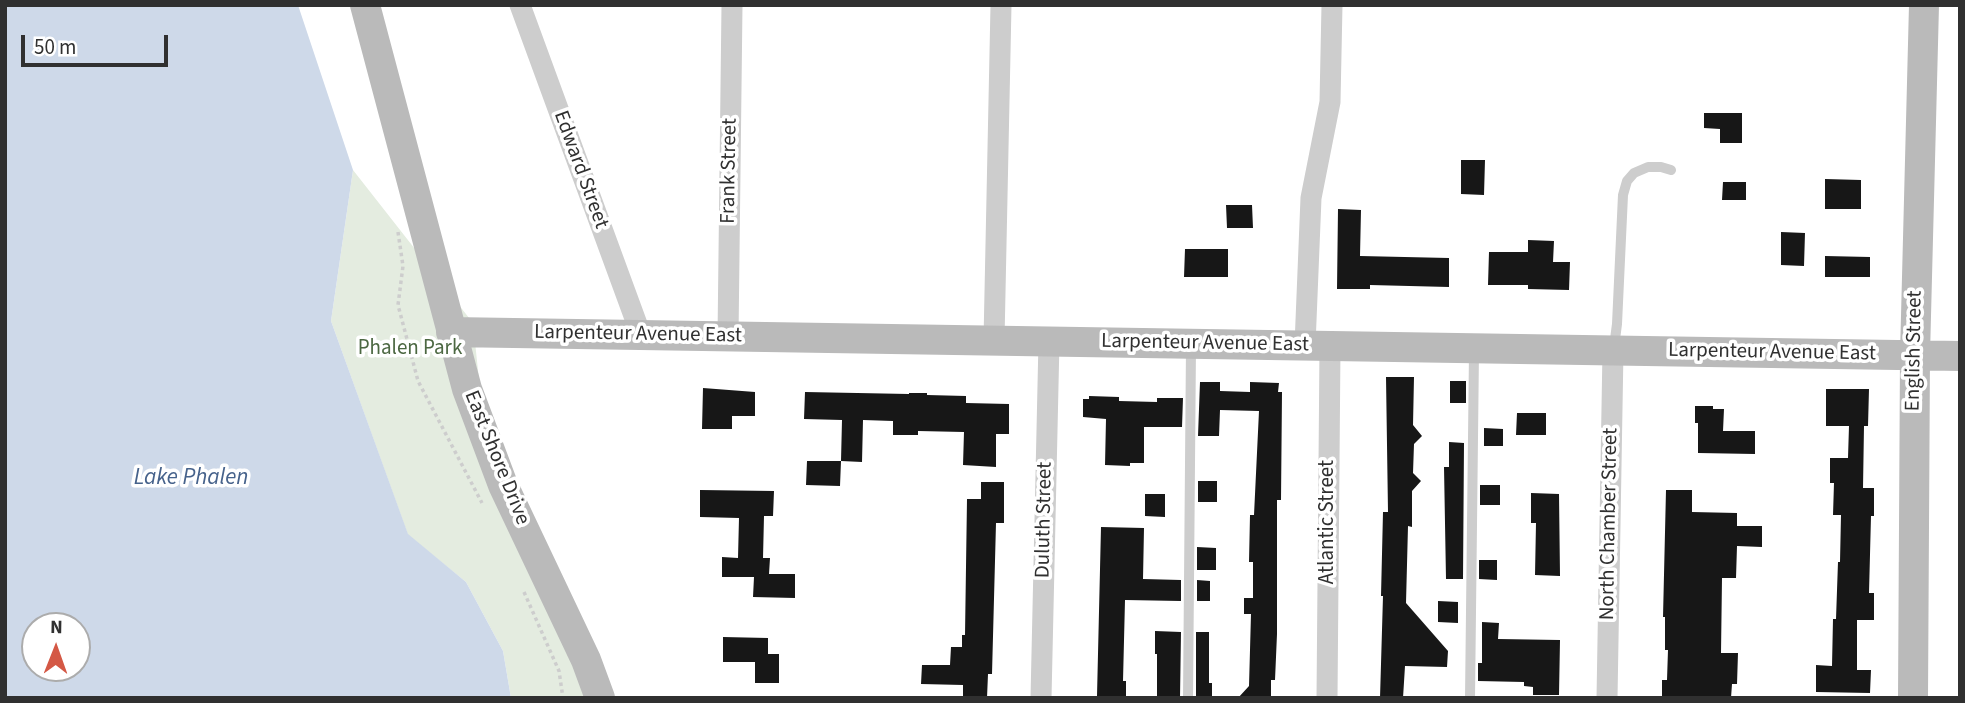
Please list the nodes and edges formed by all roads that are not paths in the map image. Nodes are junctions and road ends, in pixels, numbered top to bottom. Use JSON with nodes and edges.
{"nodes":[{"id":1,"x":365,"y":5,"type":"edge"},
{"id":2,"x":520,"y":5,"type":"edge"},
{"id":3,"x":733,"y":5,"type":"edge"},
{"id":4,"x":1001,"y":5,"type":"edge"},
{"id":5,"x":1332,"y":5,"type":"edge"},
{"id":6,"x":1924,"y":5,"type":"edge"},
{"id":7,"x":1671,"y":170,"type":"dead end"},
{"id":8,"x":451,"y":332,"type":"junction"},
{"id":9,"x":641,"y":335,"type":"junction"},
{"id":10,"x":728,"y":337,"type":"junction"},
{"id":11,"x":994,"y":340,"type":"junction"},
{"id":12,"x":1049,"y":341,"type":"junction"},
{"id":13,"x":1191,"y":343,"type":"junction"},
{"id":14,"x":1318,"y":346,"type":"junction"},
{"id":15,"x":1474,"y":347,"type":"junction"},
{"id":16,"x":1613,"y":349,"type":"junction"},
{"id":17,"x":1915,"y":355,"type":"junction"},
{"id":18,"x":1960,"y":356,"type":"edge"},
{"id":19,"x":600,"y":698,"type":"edge"},
{"id":20,"x":1041,"y":698,"type":"edge"},
{"id":21,"x":1188,"y":698,"type":"edge"},
{"id":22,"x":1327,"y":698,"type":"edge"},
{"id":23,"x":1470,"y":698,"type":"edge"},
{"id":24,"x":1607,"y":698,"type":"edge"},
{"id":25,"x":1913,"y":698,"type":"edge"}],
"edges":[{"from":1,"to":8,"type":"street","name":"East Shore Drive"},
{"from":2,"to":9,"type":"street","name":"Edward Street"},
{"from":3,"to":10,"type":"street","name":"Frank Street"},
{"from":4,"to":11,"type":"street"},
{"from":5,"to":14,"type":"street","name":"Atlantic Street"},
{"from":6,"to":17,"type":"street","name":"English Street"},
{"from":7,"to":16,"type":"lane"},
{"from":8,"to":9,"type":"street","name":"Larpenteur Avenue East"},
{"from":8,"to":19,"type":"street","name":"East Shore Drive"},
{"from":9,"to":10,"type":"street","name":"Larpenteur Avenue East"},
{"from":10,"to":11,"type":"street","name":"Larpenteur Avenue East"},
{"from":11,"to":12,"type":"street","name":"Larpenteur Avenue East"},
{"from":12,"to":13,"type":"street","name":"Larpenteur Avenue East"},
{"from":12,"to":20,"type":"street","name":"Duluth Street"},
{"from":13,"to":14,"type":"street","name":"Larpenteur Avenue East"},
{"from":13,"to":21,"type":"lane"},
{"from":14,"to":15,"type":"street","name":"Larpenteur Avenue East"},
{"from":14,"to":22,"type":"street","name":"Atlantic Street"},
{"from":15,"to":16,"type":"street","name":"Larpenteur Avenue East"},
{"from":15,"to":23,"type":"lane"},
{"from":16,"to":17,"type":"street","name":"Larpenteur Avenue East"},
{"from":16,"to":24,"type":"street","name":"North Chamber Street"},
{"from":17,"to":18,"type":"street","name":"Larpenteur Avenue East"},
{"from":17,"to":25,"type":"street","name":"English Street"}]}
